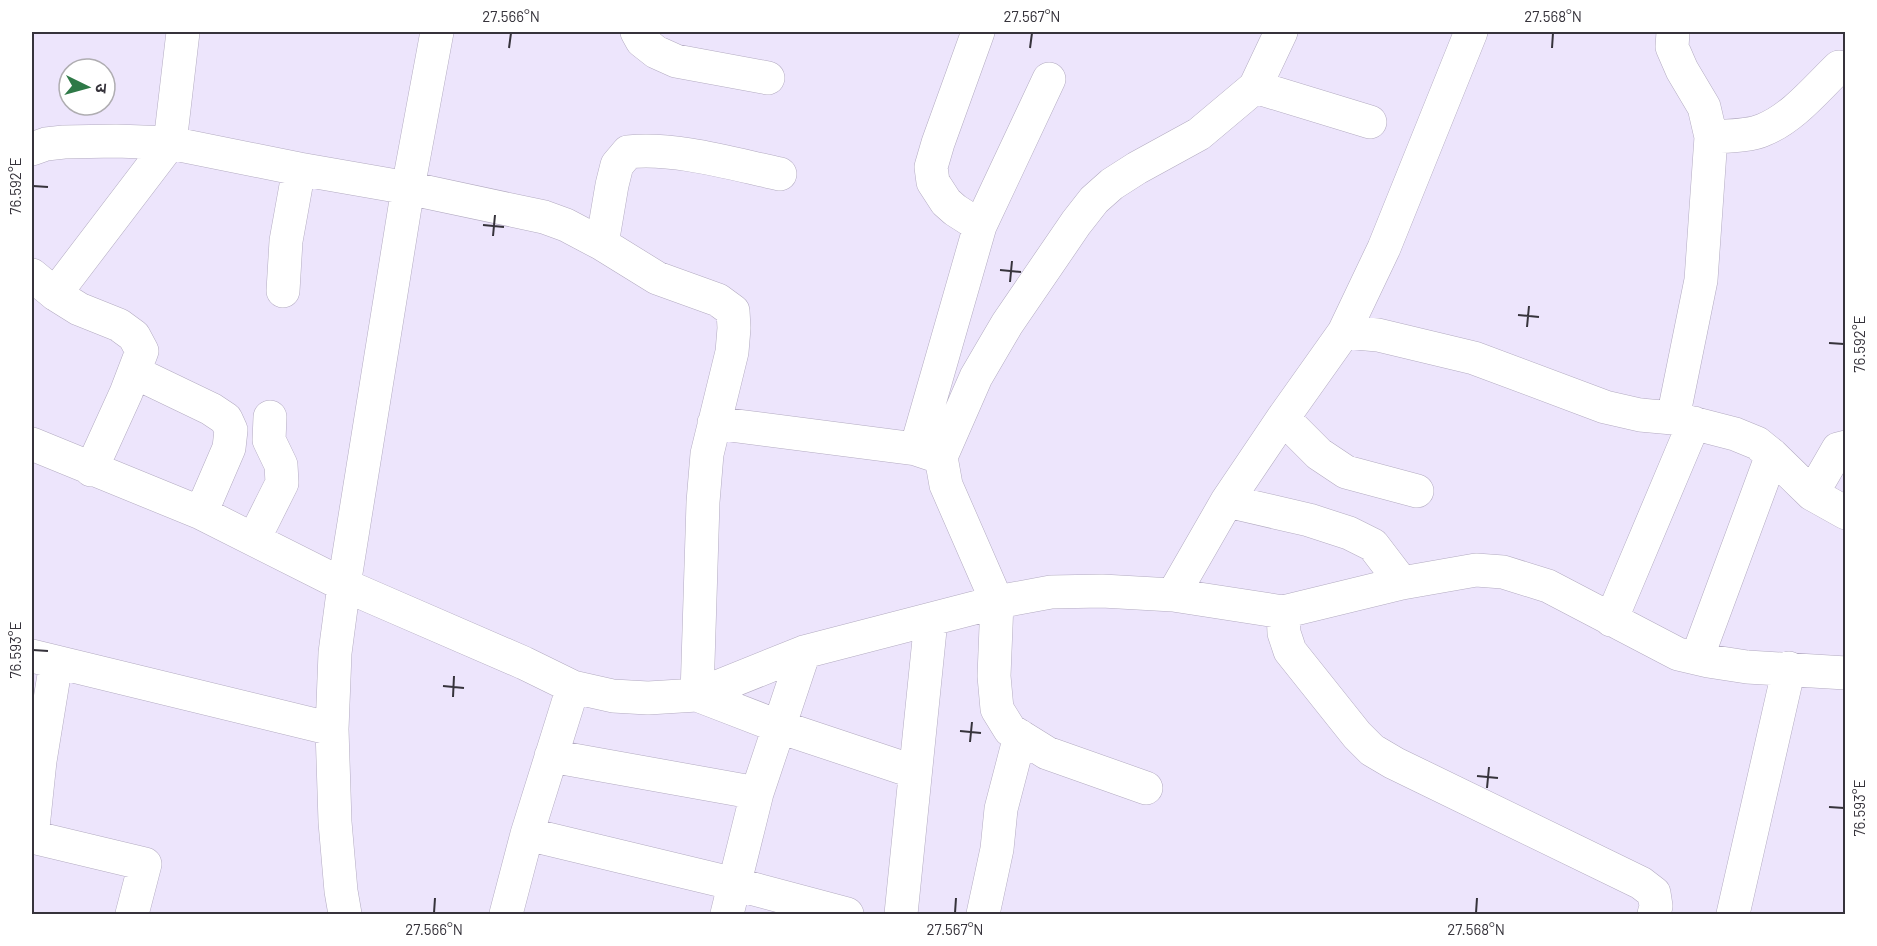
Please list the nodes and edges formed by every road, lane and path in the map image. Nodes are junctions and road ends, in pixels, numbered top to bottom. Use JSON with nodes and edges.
{"nodes":[{"id":1,"x":183,"y":32,"type":"edge"},
{"id":2,"x":436,"y":32,"type":"edge"},
{"id":3,"x":637,"y":32,"type":"edge"},
{"id":4,"x":1281,"y":32,"type":"edge"},
{"id":5,"x":1471,"y":32,"type":"edge"},
{"id":6,"x":1673,"y":32,"type":"edge"},
{"id":7,"x":972,"y":34,"type":"edge"},
{"id":8,"x":1839,"y":67,"type":"dead end"},
{"id":9,"x":768,"y":78,"type":"dead end"},
{"id":10,"x":1049,"y":79,"type":"dead end"},
{"id":11,"x":1255,"y":87,"type":"junction"},
{"id":12,"x":1370,"y":122,"type":"dead end"},
{"id":13,"x":1711,"y":137,"type":"junction"},
{"id":14,"x":36,"y":142,"type":"edge"},
{"id":15,"x":170,"y":143,"type":"junction"},
{"id":16,"x":299,"y":169,"type":"junction"},
{"id":17,"x":780,"y":174,"type":"dead end"},
{"id":18,"x":408,"y":188,"type":"junction"},
{"id":19,"x":980,"y":226,"type":"junction"},
{"id":20,"x":602,"y":244,"type":"junction"},
{"id":21,"x":43,"y":285,"type":"edge"},
{"id":22,"x":283,"y":291,"type":"dead end"},
{"id":23,"x":1344,"y":332,"type":"junction"},
{"id":24,"x":134,"y":372,"type":"junction"},
{"id":25,"x":270,"y":417,"type":"dead end"},
{"id":26,"x":1283,"y":418,"type":"junction"},
{"id":27,"x":1684,"y":421,"type":"junction"},
{"id":28,"x":714,"y":423,"type":"junction"},
{"id":29,"x":32,"y":444,"type":"edge"},
{"id":30,"x":1845,"y":447,"type":"edge"},
{"id":31,"x":929,"y":453,"type":"junction"},
{"id":32,"x":1772,"y":455,"type":"junction"},
{"id":33,"x":91,"y":470,"type":"junction"},
{"id":34,"x":1417,"y":491,"type":"dead end"},
{"id":35,"x":1812,"y":494,"type":"junction"},
{"id":36,"x":1227,"y":501,"type":"junction"},
{"id":37,"x":201,"y":513,"type":"junction"},
{"id":38,"x":1845,"y":513,"type":"edge"},
{"id":39,"x":254,"y":539,"type":"junction"},
{"id":40,"x":1402,"y":582,"type":"junction"},
{"id":41,"x":344,"y":585,"type":"junction"},
{"id":42,"x":1173,"y":596,"type":"junction"},
{"id":43,"x":997,"y":602,"type":"junction"},
{"id":44,"x":1283,"y":612,"type":"junction"},
{"id":45,"x":932,"y":620,"type":"junction"},
{"id":46,"x":1611,"y":620,"type":"junction"},
{"id":47,"x":804,"y":652,"type":"junction"},
{"id":48,"x":1697,"y":658,"type":"junction"},
{"id":49,"x":44,"y":660,"type":"edge"},
{"id":50,"x":1789,"y":668,"type":"junction"},
{"id":51,"x":1845,"y":673,"type":"edge"},
{"id":52,"x":573,"y":687,"type":"junction"},
{"id":53,"x":697,"y":694,"type":"junction"},
{"id":54,"x":780,"y":727,"type":"junction"},
{"id":55,"x":332,"y":729,"type":"junction"},
{"id":56,"x":1020,"y":736,"type":"junction"},
{"id":57,"x":551,"y":756,"type":"junction"},
{"id":58,"x":915,"y":772,"type":"junction"},
{"id":59,"x":1146,"y":788,"type":"dead end"},
{"id":60,"x":757,"y":793,"type":"junction"},
{"id":61,"x":527,"y":834,"type":"junction"},
{"id":62,"x":32,"y":837,"type":"edge"},
{"id":63,"x":731,"y":899,"type":"edge"},
{"id":64,"x":508,"y":914,"type":"edge"},
{"id":65,"x":132,"y":915,"type":"edge"},
{"id":66,"x":345,"y":915,"type":"edge"},
{"id":67,"x":847,"y":915,"type":"edge"},
{"id":68,"x":901,"y":915,"type":"edge"},
{"id":69,"x":983,"y":915,"type":"edge"},
{"id":70,"x":1654,"y":915,"type":"edge"},
{"id":71,"x":1733,"y":915,"type":"edge"}],
"edges":[{"from":1,"to":15,"type":"street"},
{"from":2,"to":18,"type":"street"},
{"from":3,"to":9,"type":"street"},
{"from":4,"to":11,"type":"street"},
{"from":5,"to":23,"type":"street"},
{"from":6,"to":13,"type":"street"},
{"from":7,"to":19,"type":"street"},
{"from":8,"to":13,"type":"street"},
{"from":10,"to":19,"type":"street"},
{"from":11,"to":12,"type":"street"},
{"from":11,"to":31,"type":"street"},
{"from":13,"to":27,"type":"street"},
{"from":14,"to":15,"type":"street"},
{"from":15,"to":16,"type":"street"},
{"from":15,"to":21,"type":"street"},
{"from":16,"to":18,"type":"street"},
{"from":16,"to":22,"type":"street"},
{"from":17,"to":20,"type":"street"},
{"from":18,"to":20,"type":"street"},
{"from":18,"to":41,"type":"street"},
{"from":19,"to":31,"type":"street"},
{"from":20,"to":28,"type":"street"},
{"from":21,"to":24,"type":"street"},
{"from":23,"to":26,"type":"street"},
{"from":23,"to":27,"type":"street"},
{"from":24,"to":33,"type":"street"},
{"from":24,"to":37,"type":"street"},
{"from":25,"to":39,"type":"street"},
{"from":26,"to":34,"type":"street"},
{"from":26,"to":36,"type":"street"},
{"from":27,"to":32,"type":"street"},
{"from":27,"to":46,"type":"street"},
{"from":28,"to":31,"type":"street"},
{"from":28,"to":53,"type":"street"},
{"from":29,"to":33,"type":"street"},
{"from":30,"to":35,"type":"street"},
{"from":31,"to":43,"type":"street"},
{"from":32,"to":35,"type":"street"},
{"from":32,"to":48,"type":"street"},
{"from":33,"to":37,"type":"street"},
{"from":35,"to":38,"type":"street"},
{"from":36,"to":40,"type":"street"},
{"from":36,"to":42,"type":"street"},
{"from":37,"to":39,"type":"street"},
{"from":39,"to":41,"type":"street"},
{"from":40,"to":44,"type":"street"},
{"from":40,"to":46,"type":"street"},
{"from":41,"to":52,"type":"street"},
{"from":41,"to":55,"type":"street"},
{"from":42,"to":43,"type":"street"},
{"from":42,"to":44,"type":"street"},
{"from":43,"to":45,"type":"street"},
{"from":43,"to":56,"type":"street"},
{"from":44,"to":70,"type":"street"},
{"from":45,"to":47,"type":"street"},
{"from":45,"to":58,"type":"street"},
{"from":46,"to":48,"type":"street"},
{"from":47,"to":53,"type":"street"},
{"from":47,"to":54,"type":"street"},
{"from":48,"to":50,"type":"street"},
{"from":49,"to":55,"type":"street"},
{"from":49,"to":62,"type":"street"},
{"from":50,"to":51,"type":"street"},
{"from":50,"to":71,"type":"street"},
{"from":52,"to":53,"type":"street"},
{"from":52,"to":57,"type":"street"},
{"from":53,"to":54,"type":"street"},
{"from":54,"to":58,"type":"street"},
{"from":54,"to":60,"type":"street"},
{"from":55,"to":66,"type":"street"},
{"from":56,"to":59,"type":"street"},
{"from":56,"to":69,"type":"street"},
{"from":57,"to":60,"type":"street"},
{"from":57,"to":61,"type":"street"},
{"from":58,"to":68,"type":"street"},
{"from":60,"to":63,"type":"street"},
{"from":61,"to":63,"type":"street"},
{"from":61,"to":64,"type":"street"},
{"from":62,"to":65,"type":"street"},
{"from":63,"to":67,"type":"street"}]}
